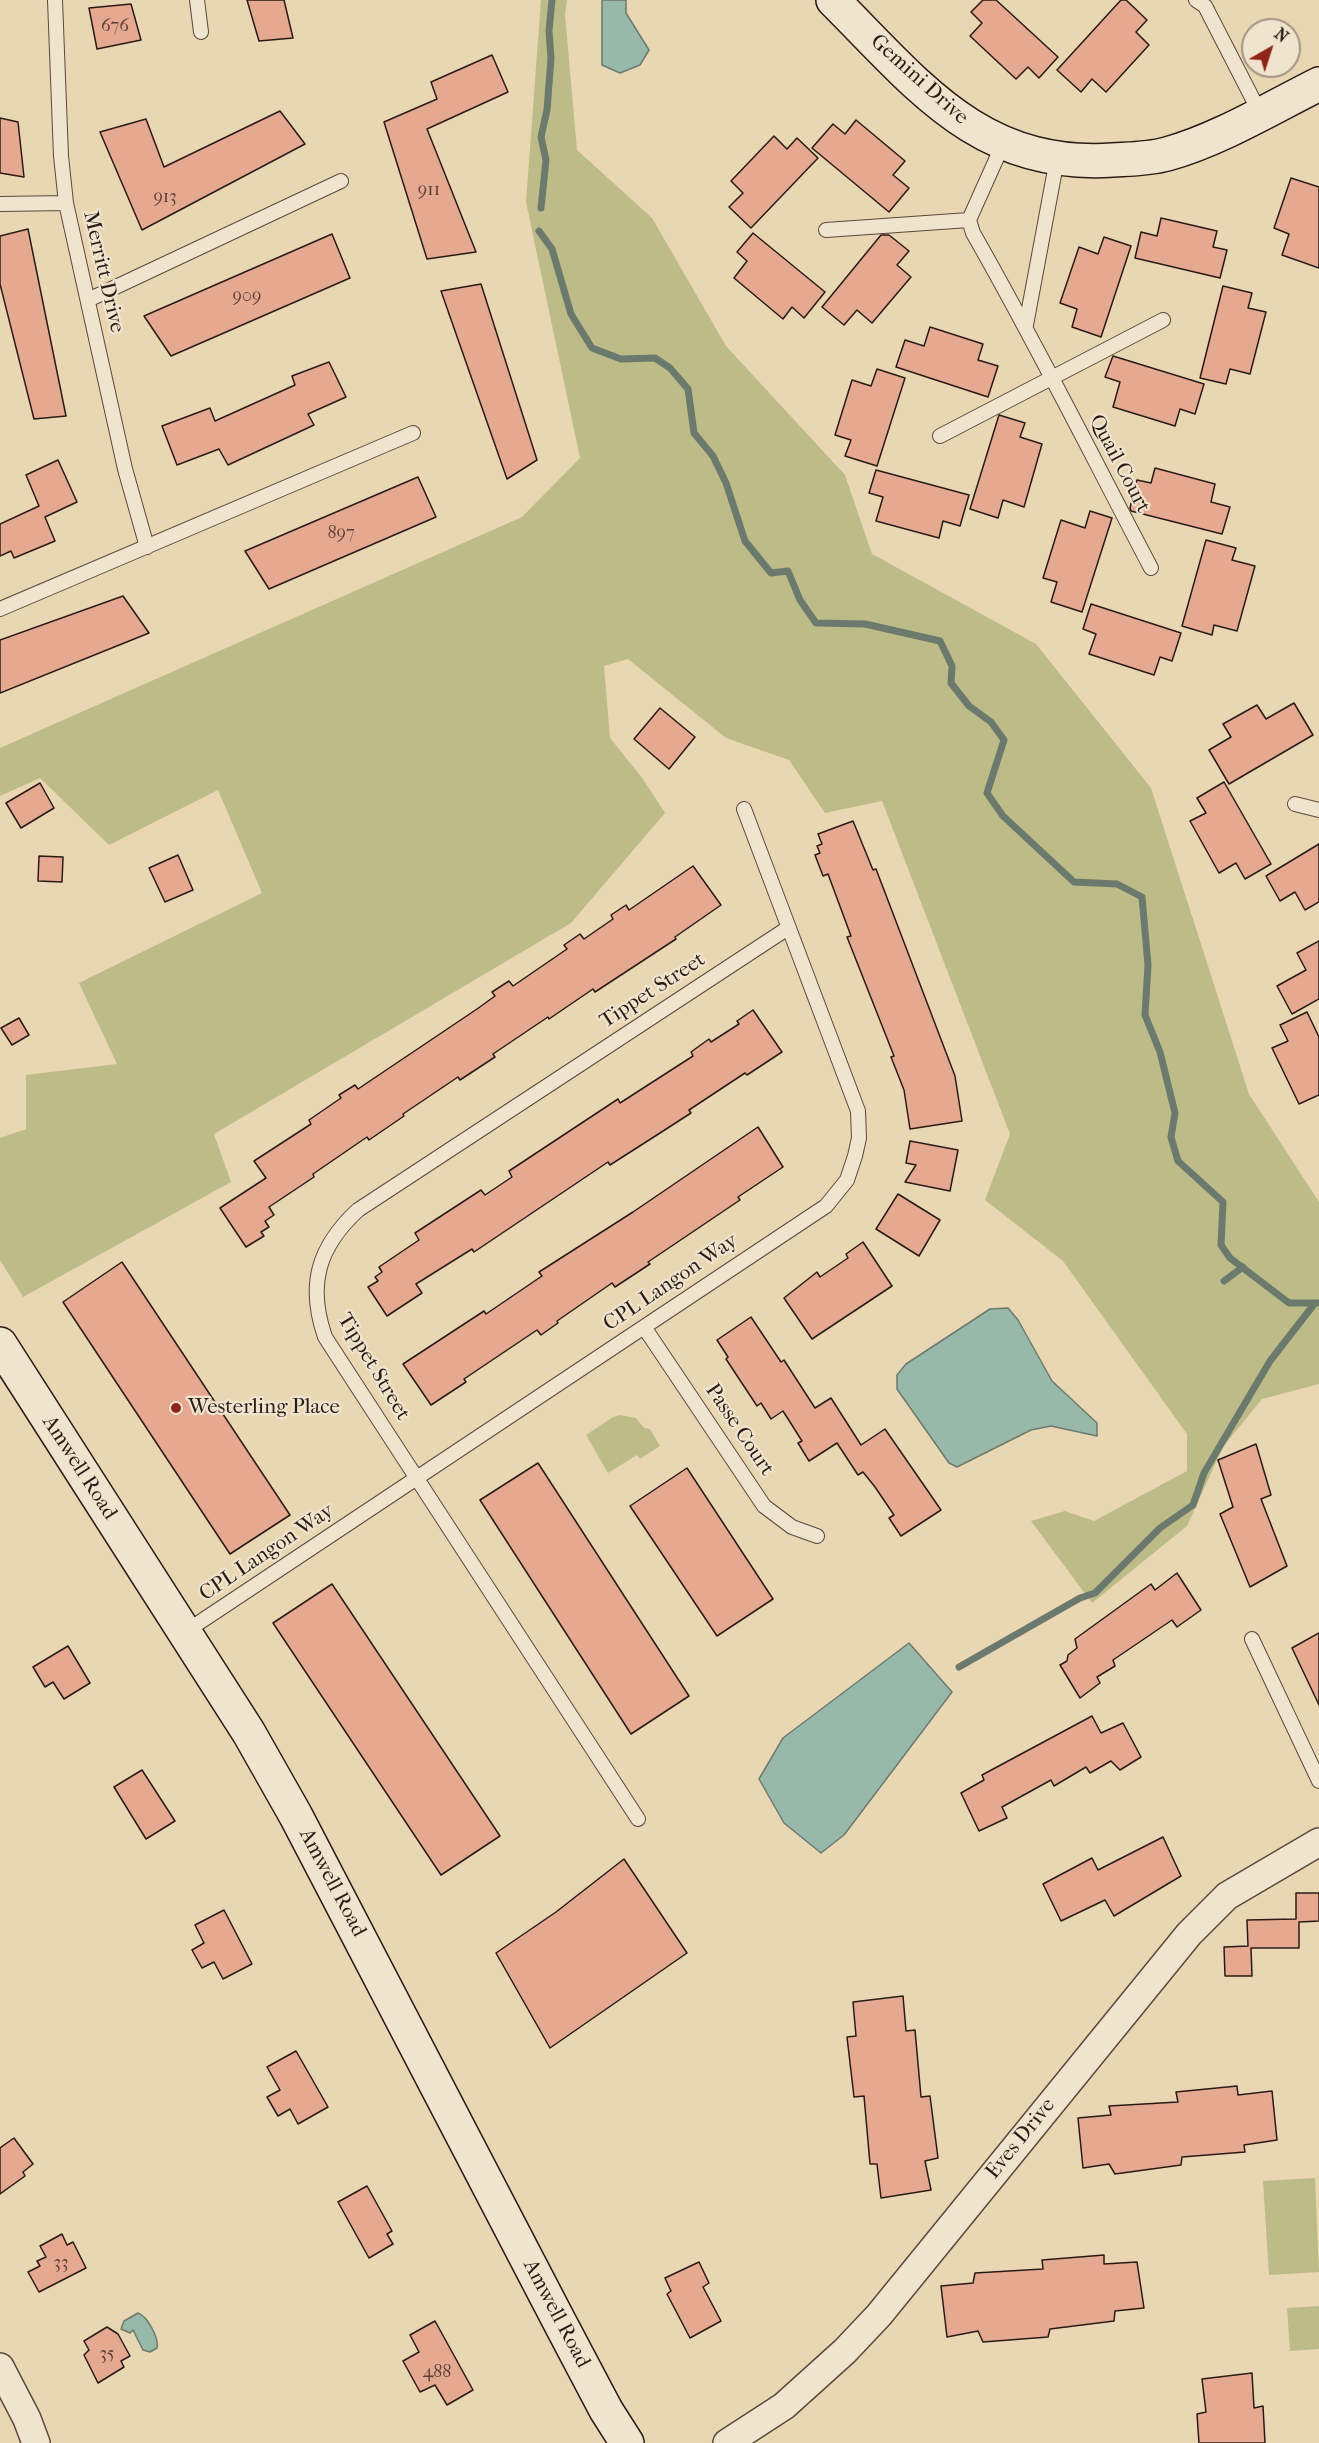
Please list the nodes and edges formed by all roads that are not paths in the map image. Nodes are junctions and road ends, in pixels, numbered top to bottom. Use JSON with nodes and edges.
{"nodes":[{"id":1,"x":55,"y":0,"type":"edge"},
{"id":2,"x":197,"y":0,"type":"edge"},
{"id":3,"x":833,"y":0,"type":"edge"},
{"id":4,"x":1196,"y":0,"type":"edge"},
{"id":5,"x":201,"y":32,"type":"dead end"},
{"id":6,"x":1319,"y":84,"type":"edge"},
{"id":7,"x":1260,"y":113,"type":"junction"},
{"id":8,"x":1003,"y":144,"type":"junction"},
{"id":9,"x":1057,"y":159,"type":"junction"},
{"id":10,"x":341,"y":181,"type":"dead end"},
{"id":11,"x":66,"y":203,"type":"junction"},
{"id":12,"x":0,"y":204,"type":"edge"},
{"id":13,"x":969,"y":220,"type":"junction"},
{"id":14,"x":826,"y":230,"type":"dead end"},
{"id":15,"x":88,"y":300,"type":"junction"},
{"id":16,"x":1162,"y":320,"type":"dead end"},
{"id":17,"x":1026,"y":326,"type":"junction"},
{"id":18,"x":1051,"y":379,"type":"junction"},
{"id":19,"x":413,"y":433,"type":"dead end"},
{"id":20,"x":940,"y":436,"type":"dead end"},
{"id":21,"x":147,"y":548,"type":"junction"},
{"id":22,"x":1151,"y":568,"type":"dead end"},
{"id":23,"x":0,"y":609,"type":"edge"},
{"id":24,"x":1294,"y":804,"type":"dead end"},
{"id":25,"x":744,"y":808,"type":"dead end"},
{"id":26,"x":1319,"y":810,"type":"edge"},
{"id":27,"x":788,"y":928,"type":"junction"},
{"id":28,"x":644,"y":1327,"type":"junction"},
{"id":29,"x":0,"y":1344,"type":"edge"},
{"id":30,"x":416,"y":1478,"type":"junction"},
{"id":31,"x":817,"y":1536,"type":"dead end"},
{"id":32,"x":185,"y":1632,"type":"junction"},
{"id":33,"x":1252,"y":1639,"type":"dead end"},
{"id":34,"x":1319,"y":1781,"type":"edge"},
{"id":35,"x":638,"y":1819,"type":"dead end"},
{"id":36,"x":1319,"y":1842,"type":"edge"},
{"id":37,"x":0,"y":2367,"type":"edge"},
{"id":38,"x":36,"y":2443,"type":"edge"},
{"id":39,"x":627,"y":2443,"type":"edge"},
{"id":40,"x":727,"y":2443,"type":"edge"}],
"edges":[{"from":1,"to":11,"type":"lane","name":"Merritt Drive"},
{"from":2,"to":5,"type":"lane"},
{"from":3,"to":8,"type":"main road","name":"Gemini Drive"},
{"from":4,"to":7,"type":"lane"},
{"from":6,"to":7,"type":"main road","name":"Gemini Drive"},
{"from":7,"to":9,"type":"main road","name":"Gemini Drive"},
{"from":8,"to":9,"type":"main road","name":"Gemini Drive"},
{"from":8,"to":13,"type":"lane"},
{"from":9,"to":17,"type":"lane"},
{"from":10,"to":15,"type":"lane"},
{"from":11,"to":12,"type":"lane"},
{"from":11,"to":15,"type":"lane","name":"Merritt Drive"},
{"from":13,"to":14,"type":"lane"},
{"from":13,"to":17,"type":"lane","name":"Quail Court"},
{"from":15,"to":21,"type":"lane","name":"Merritt Drive"},
{"from":16,"to":18,"type":"lane"},
{"from":17,"to":18,"type":"lane","name":"Quail Court"},
{"from":18,"to":20,"type":"lane"},
{"from":18,"to":22,"type":"lane","name":"Quail Court"},
{"from":19,"to":21,"type":"lane"},
{"from":21,"to":23,"type":"lane"},
{"from":24,"to":26,"type":"lane"},
{"from":25,"to":27,"type":"lane","name":"CPL Langon Way"},
{"from":27,"to":28,"type":"lane","name":"CPL Langon Way"},
{"from":27,"to":30,"type":"lane","name":"Tippet Street"},
{"from":28,"to":30,"type":"lane","name":"CPL Langon Way"},
{"from":28,"to":31,"type":"lane","name":"Passe Court"},
{"from":29,"to":32,"type":"main road","name":"Amwell Road"},
{"from":30,"to":32,"type":"lane","name":"CPL Langon Way"},
{"from":30,"to":35,"type":"lane","name":"Tippet Street"},
{"from":32,"to":39,"type":"main road","name":"Amwell Road"},
{"from":33,"to":34,"type":"lane"},
{"from":36,"to":40,"type":"street","name":"Eves Drive"},
{"from":37,"to":38,"type":"street"}]}
